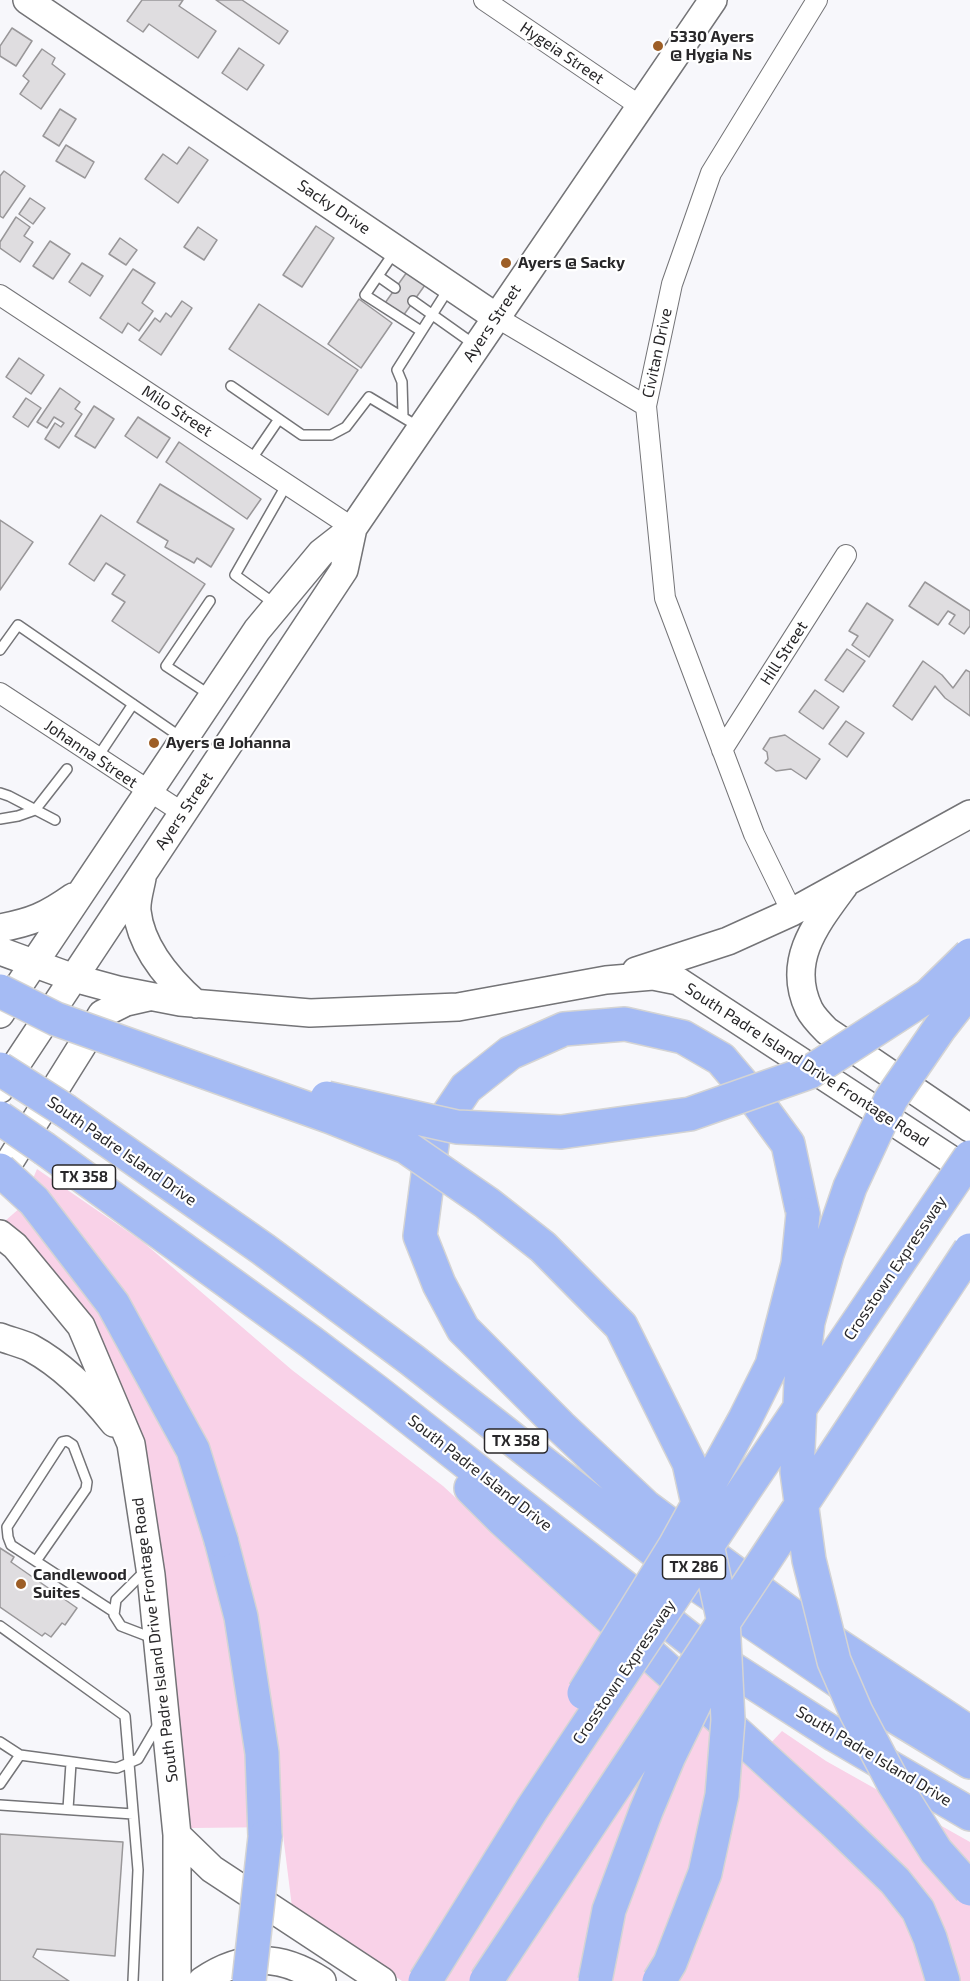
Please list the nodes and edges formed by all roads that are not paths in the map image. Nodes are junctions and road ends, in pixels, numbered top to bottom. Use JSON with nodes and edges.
{"nodes":[{"id":1,"x":27,"y":0,"type":"edge"},
{"id":2,"x":484,"y":0,"type":"edge"},
{"id":3,"x":713,"y":0,"type":"edge"},
{"id":4,"x":816,"y":0,"type":"edge"},
{"id":5,"x":640,"y":106,"type":"junction"},
{"id":6,"x":395,"y":258,"type":"junction"},
{"id":7,"x":378,"y":276,"type":"junction"},
{"id":8,"x":395,"y":288,"type":"dead end"},
{"id":9,"x":443,"y":290,"type":"junction"},
{"id":10,"x":0,"y":295,"type":"edge"},
{"id":11,"x":413,"y":301,"type":"dead end"},
{"id":12,"x":432,"y":314,"type":"junction"},
{"id":13,"x":496,"y":317,"type":"junction"},
{"id":14,"x":421,"y":331,"type":"junction"},
{"id":15,"x":476,"y":346,"type":"junction"},
{"id":16,"x":231,"y":386,"type":"dead end"},
{"id":17,"x":646,"y":406,"type":"junction"},
{"id":18,"x":279,"y":419,"type":"junction"},
{"id":19,"x":412,"y":422,"type":"junction"},
{"id":20,"x":250,"y":460,"type":"junction"},
{"id":21,"x":287,"y":484,"type":"junction"},
{"id":22,"x":353,"y":528,"type":"junction"},
{"id":23,"x":846,"y":555,"type":"dead end"},
{"id":24,"x":210,"y":601,"type":"dead end"},
{"id":25,"x":277,"y":605,"type":"junction"},
{"id":26,"x":0,"y":650,"type":"edge"},
{"id":27,"x":0,"y":693,"type":"edge"},
{"id":28,"x":212,"y":697,"type":"junction"},
{"id":29,"x":258,"y":699,"type":"junction"},
{"id":30,"x":133,"y":704,"type":"junction"},
{"id":31,"x":184,"y":740,"type":"junction"},
{"id":32,"x":722,"y":750,"type":"junction"},
{"id":33,"x":97,"y":758,"type":"junction"},
{"id":34,"x":67,"y":769,"type":"dead end"},
{"id":35,"x":0,"y":793,"type":"edge"},
{"id":36,"x":149,"y":793,"type":"junction"},
{"id":37,"x":36,"y":810,"type":"junction"},
{"id":38,"x":183,"y":813,"type":"junction"},
{"id":39,"x":970,"y":814,"type":"edge"},
{"id":40,"x":0,"y":819,"type":"edge"},
{"id":41,"x":55,"y":820,"type":"dead end"},
{"id":42,"x":143,"y":873,"type":"junction"},
{"id":43,"x":848,"y":880,"type":"junction"},
{"id":44,"x":81,"y":892,"type":"junction"},
{"id":45,"x":792,"y":912,"type":"junction"},
{"id":46,"x":0,"y":928,"type":"edge"},
{"id":47,"x":0,"y":951,"type":"edge"},
{"id":48,"x":970,"y":955,"type":"edge"},
{"id":49,"x":34,"y":964,"type":"junction"},
{"id":50,"x":74,"y":978,"type":"junction"},
{"id":51,"x":606,"y":980,"type":"junction"},
{"id":52,"x":970,"y":988,"type":"edge"},
{"id":53,"x":0,"y":992,"type":"edge"},
{"id":54,"x":152,"y":997,"type":"junction"},
{"id":55,"x":196,"y":1004,"type":"junction"},
{"id":56,"x":0,"y":1014,"type":"edge"},
{"id":57,"x":173,"y":1060,"type":"junction"},
{"id":58,"x":0,"y":1069,"type":"edge"},
{"id":59,"x":0,"y":1089,"type":"edge"},
{"id":60,"x":0,"y":1118,"type":"edge"},
{"id":61,"x":970,"y":1128,"type":"edge"},
{"id":62,"x":970,"y":1157,"type":"edge"},
{"id":63,"x":0,"y":1170,"type":"edge"},
{"id":64,"x":970,"y":1172,"type":"edge"},
{"id":65,"x":0,"y":1177,"type":"edge"},
{"id":66,"x":0,"y":1234,"type":"edge"},
{"id":67,"x":970,"y":1250,"type":"edge"},
{"id":68,"x":0,"y":1337,"type":"edge"},
{"id":69,"x":377,"y":1392,"type":"junction"},
{"id":70,"x":131,"y":1444,"type":"junction"},
{"id":71,"x":36,"y":1561,"type":"junction"},
{"id":72,"x":764,"y":1562,"type":"junction"},
{"id":73,"x":150,"y":1567,"type":"junction"},
{"id":74,"x":114,"y":1612,"type":"junction"},
{"id":75,"x":0,"y":1626,"type":"edge"},
{"id":76,"x":157,"y":1640,"type":"junction"},
{"id":77,"x":165,"y":1713,"type":"junction"},
{"id":78,"x":970,"y":1733,"type":"edge"},
{"id":79,"x":0,"y":1742,"type":"edge"},
{"id":80,"x":20,"y":1755,"type":"junction"},
{"id":81,"x":970,"y":1762,"type":"edge"},
{"id":82,"x":71,"y":1763,"type":"junction"},
{"id":83,"x":128,"y":1764,"type":"junction"},
{"id":84,"x":0,"y":1784,"type":"edge"},
{"id":85,"x":0,"y":1804,"type":"edge"},
{"id":86,"x":68,"y":1809,"type":"junction"},
{"id":87,"x":133,"y":1814,"type":"junction"},
{"id":88,"x":970,"y":1814,"type":"edge"},
{"id":89,"x":177,"y":1835,"type":"junction"},
{"id":90,"x":970,"y":1889,"type":"edge"},
{"id":91,"x":133,"y":1981,"type":"edge"},
{"id":92,"x":177,"y":1981,"type":"edge"},
{"id":93,"x":202,"y":1981,"type":"edge"},
{"id":94,"x":249,"y":1981,"type":"edge"},
{"id":95,"x":322,"y":1981,"type":"edge"},
{"id":96,"x":382,"y":1981,"type":"edge"},
{"id":97,"x":404,"y":1981,"type":"edge"},
{"id":98,"x":425,"y":1981,"type":"edge"},
{"id":99,"x":486,"y":1981,"type":"edge"},
{"id":100,"x":595,"y":1981,"type":"edge"},
{"id":101,"x":659,"y":1981,"type":"edge"},
{"id":102,"x":943,"y":1981,"type":"edge"}],
"edges":[{"from":1,"to":6,"type":"main road","name":"Sacky Drive"},
{"from":2,"to":5,"type":"street","name":"Hygeia Street"},
{"from":3,"to":5,"type":"main road","name":"Ayers Street"},
{"from":4,"to":17,"type":"street","name":"Civitan Drive"},
{"from":5,"to":13,"type":"main road","name":"Ayers Street"},
{"from":6,"to":7,"type":"lane"},
{"from":6,"to":9,"type":"main road","name":"Sacky Drive"},
{"from":7,"to":8,"type":"lane"},
{"from":7,"to":14,"type":"lane"},
{"from":9,"to":12,"type":"lane"},
{"from":9,"to":13,"type":"main road","name":"Sacky Drive"},
{"from":10,"to":20,"type":"street","name":"Milo Street"},
{"from":11,"to":12,"type":"lane"},
{"from":12,"to":14,"type":"lane"},
{"from":12,"to":15,"type":"lane"},
{"from":13,"to":15,"type":"main road","name":"Ayers Street"},
{"from":13,"to":17,"type":"street","name":"Sacky Drive"},
{"from":14,"to":19,"type":"lane"},
{"from":15,"to":19,"type":"main road","name":"Ayers Street"},
{"from":16,"to":18,"type":"lane"},
{"from":17,"to":32,"type":"street","name":"Civitan Drive"},
{"from":18,"to":19,"type":"lane"},
{"from":18,"to":20,"type":"lane"},
{"from":19,"to":22,"type":"main road","name":"Ayers Street"},
{"from":20,"to":21,"type":"street","name":"Milo Street"},
{"from":21,"to":22,"type":"street","name":"Milo Street"},
{"from":21,"to":25,"type":"lane"},
{"from":22,"to":25,"type":"main road","name":"Ayers Street"},
{"from":22,"to":29,"type":"main road","name":"Ayers Street"},
{"from":23,"to":32,"type":"street","name":"Hill Street"},
{"from":24,"to":28,"type":"lane"},
{"from":25,"to":28,"type":"main road","name":"Ayers Street"},
{"from":26,"to":30,"type":"lane"},
{"from":27,"to":33,"type":"street","name":"Johanna Street"},
{"from":28,"to":29,"type":"main road"},
{"from":28,"to":31,"type":"main road","name":"Ayers Street"},
{"from":29,"to":38,"type":"main road","name":"Ayers Street"},
{"from":30,"to":31,"type":"lane"},
{"from":30,"to":33,"type":"lane"},
{"from":31,"to":36,"type":"main road","name":"Ayers Street"},
{"from":32,"to":45,"type":"street","name":"Civitan Drive"},
{"from":33,"to":36,"type":"street","name":"Johanna Street"},
{"from":34,"to":37,"type":"lane"},
{"from":35,"to":37,"type":"lane"},
{"from":36,"to":38,"type":"street","name":"Johanna Street"},
{"from":36,"to":44,"type":"main road","name":"Ayers Street"},
{"from":37,"to":40,"type":"lane"},
{"from":37,"to":41,"type":"lane"},
{"from":38,"to":42,"type":"main road","name":"Ayers Street"},
{"from":39,"to":43,"type":"main road"},
{"from":42,"to":50,"type":"main road","name":"Ayers Street"},
{"from":42,"to":55,"type":"main road"},
{"from":43,"to":45,"type":"main road"},
{"from":43,"to":61,"type":"main road"},
{"from":44,"to":46,"type":"main road"},
{"from":44,"to":49,"type":"main road","name":"Ayers Street"},
{"from":45,"to":51,"type":"main road"},
{"from":47,"to":49,"type":"main road","name":"South Padre Island Drive Frontage Road"},
{"from":48,"to":57,"type":"highway","bridge":true},
{"from":49,"to":50,"type":"main road","name":"South Padre Island Drive Frontage Road"},
{"from":49,"to":56,"type":"main road","name":"Ayers Street"},
{"from":50,"to":54,"type":"main road","name":"South Padre Island Drive Frontage Road"},
{"from":50,"to":59,"type":"main road","name":"Ayers Street"},
{"from":51,"to":55,"type":"main road","name":"South Padre Island Drive Frontage Road"},
{"from":51,"to":64,"type":"main road","name":"South Padre Island Drive Frontage Road"},
{"from":52,"to":90,"type":"highway","bridge":true},
{"from":53,"to":57,"type":"highway","bridge":true},
{"from":54,"to":55,"type":"main road","name":"South Padre Island Drive Frontage Road"},
{"from":54,"to":65,"type":"main road"},
{"from":57,"to":101,"type":"highway","bridge":true},
{"from":58,"to":81,"type":"highway","name":"South Padre Island Drive","number":"TX 358","bridge":true},
{"from":60,"to":69,"type":"highway","name":"South Padre Island Drive","number":"TX 358","bridge":true},
{"from":62,"to":98,"type":"highway","name":"Crosstown Expressway","number":"TX 286","bridge":true},
{"from":63,"to":94,"type":"highway","bridge":true},
{"from":66,"to":70,"type":"main road","name":"South Padre Island Drive Frontage Road"},
{"from":67,"to":72,"type":"highway","number":"TX 286","bridge":true},
{"from":68,"to":70,"type":"main road"},
{"from":69,"to":88,"type":"highway","name":"South Padre Island Drive","number":"TX 358"},
{"from":69,"to":102,"type":"highway"},
{"from":70,"to":73,"type":"main road","name":"South Padre Island Drive Frontage Road"},
{"from":71,"to":71,"type":"lane"},
{"from":71,"to":74,"type":"lane"},
{"from":72,"to":99,"type":"highway","number":"TX 286","bridge":true},
{"from":72,"to":100,"type":"highway","bridge":true},
{"from":73,"to":74,"type":"lane"},
{"from":73,"to":76,"type":"main road","name":"South Padre Island Drive Frontage Road"},
{"from":74,"to":76,"type":"lane"},
{"from":75,"to":83,"type":"lane"},
{"from":76,"to":77,"type":"main road","name":"South Padre Island Drive Frontage Road"},
{"from":77,"to":83,"type":"lane"},
{"from":77,"to":89,"type":"main road","name":"South Padre Island Drive Frontage Road"},
{"from":78,"to":97,"type":"highway","bridge":true},
{"from":79,"to":80,"type":"lane"},
{"from":80,"to":82,"type":"lane"},
{"from":80,"to":84,"type":"lane"},
{"from":82,"to":83,"type":"lane"},
{"from":82,"to":86,"type":"lane"},
{"from":83,"to":87,"type":"lane"},
{"from":85,"to":86,"type":"lane"},
{"from":86,"to":87,"type":"lane"},
{"from":87,"to":91,"type":"lane"},
{"from":89,"to":92,"type":"main road"},
{"from":89,"to":96,"type":"main road"},
{"from":93,"to":95,"type":"main road"}]}
